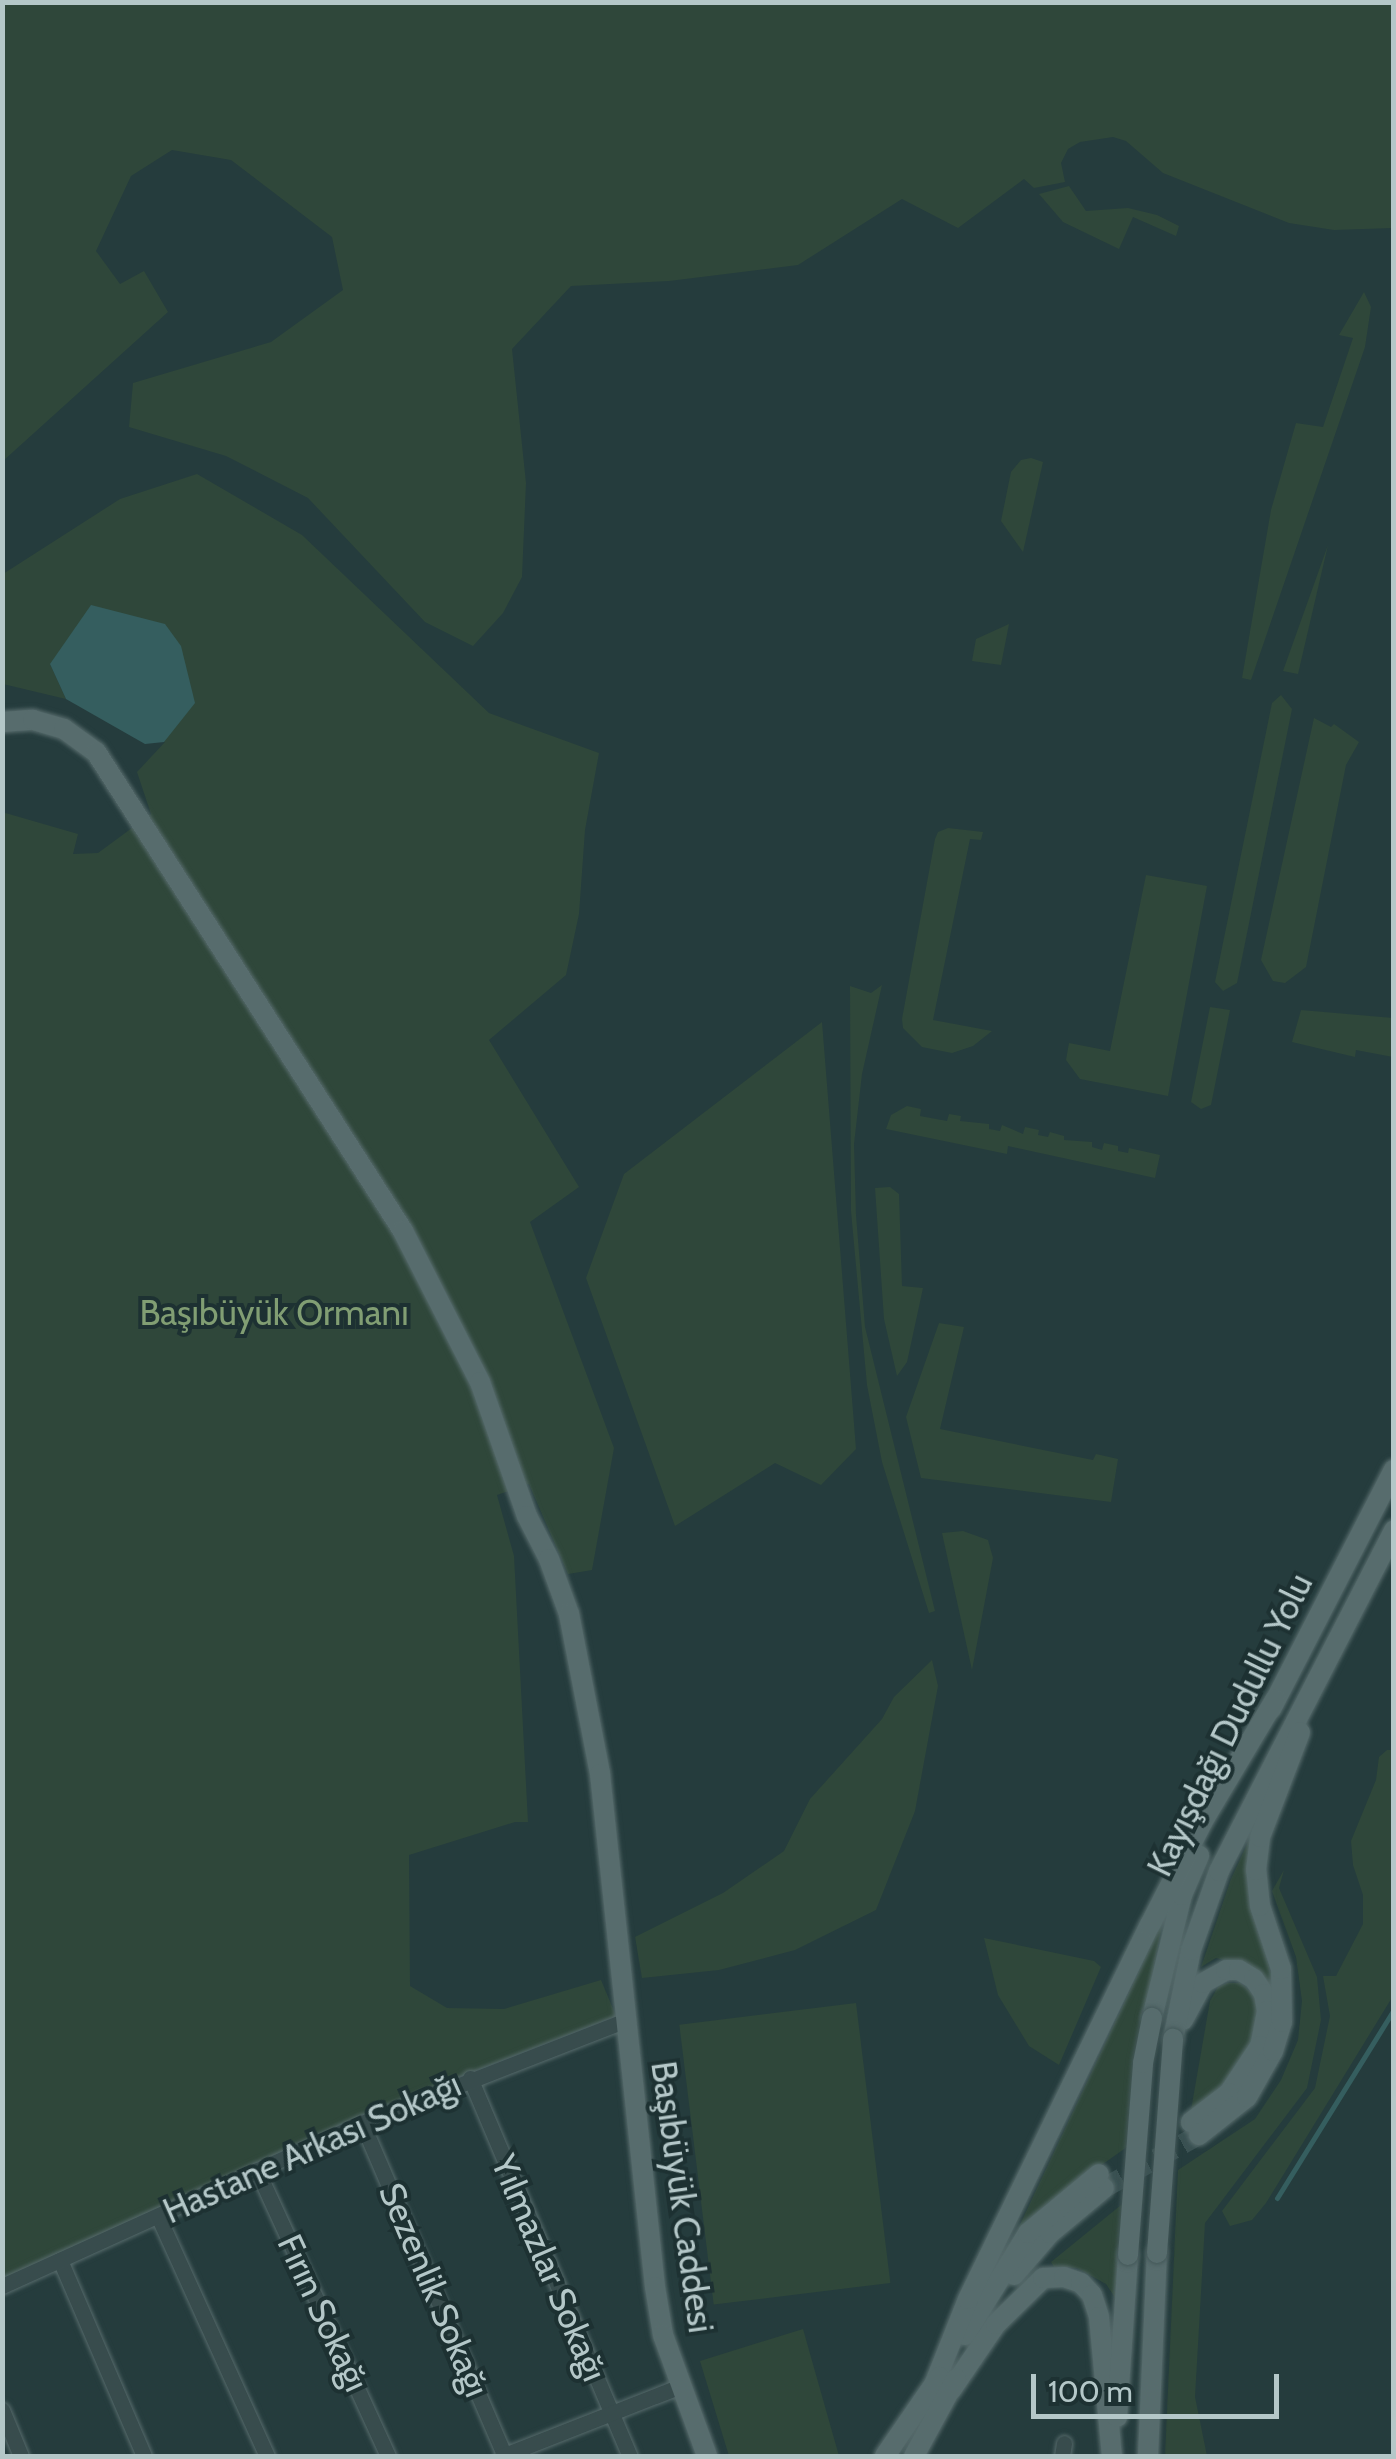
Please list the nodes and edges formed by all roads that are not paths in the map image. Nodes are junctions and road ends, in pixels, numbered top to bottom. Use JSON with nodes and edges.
{"nodes":[{"id":1,"x":2,"y":722,"type":"edge"},
{"id":2,"x":1394,"y":1470,"type":"edge"},
{"id":3,"x":1394,"y":1530,"type":"edge"},
{"id":4,"x":1335,"y":1642,"type":"junction"},
{"id":5,"x":1275,"y":1700,"type":"junction"},
{"id":6,"x":625,"y":2010,"type":"junction"},
{"id":7,"x":1173,"y":2039,"type":"junction"},
{"id":8,"x":470,"y":2078,"type":"junction"},
{"id":9,"x":362,"y":2123,"type":"junction"},
{"id":10,"x":257,"y":2170,"type":"junction"},
{"id":11,"x":1102,"y":2181,"type":"tunnel mouth"},
{"id":12,"x":158,"y":2216,"type":"junction"},
{"id":13,"x":60,"y":2260,"type":"junction"},
{"id":14,"x":2,"y":2286,"type":"edge"},
{"id":15,"x":681,"y":2386,"type":"junction"},
{"id":16,"x":943,"y":2387,"type":"junction"},
{"id":17,"x":2,"y":2410,"type":"edge"},
{"id":18,"x":610,"y":2414,"type":"junction"},
{"id":19,"x":21,"y":2456,"type":"edge"},
{"id":20,"x":144,"y":2456,"type":"edge"},
{"id":21,"x":267,"y":2456,"type":"edge"},
{"id":22,"x":388,"y":2456,"type":"edge"},
{"id":23,"x":504,"y":2456,"type":"edge"},
{"id":24,"x":630,"y":2456,"type":"edge"},
{"id":25,"x":706,"y":2456,"type":"edge"},
{"id":26,"x":884,"y":2456,"type":"edge"},
{"id":27,"x":914,"y":2456,"type":"edge"},
{"id":28,"x":1113,"y":2456,"type":"edge"},
{"id":29,"x":1148,"y":2456,"type":"edge"}],
"edges":[{"from":1,"to":6,"type":"main road","name":"Başıbüyük Caddesi"},
{"from":2,"to":5,"type":"main road","name":"Kayışdağı Dudullu Yolu"},
{"from":3,"to":4,"type":"main road","name":"Kayışdağı Dudullu Yolu"},
{"from":4,"to":7,"type":"main road","name":"Kayışdağı Dudullu Yolu"},
{"from":4,"to":7,"type":"main road"},
{"from":5,"to":16,"type":"main road"},
{"from":5,"to":28,"type":"main road","name":"Kayışdağı Dudullu Yolu","bridge":true},
{"from":6,"to":8,"type":"street","name":"Hastane Arkası Sokağı"},
{"from":6,"to":15,"type":"main road","name":"Başıbüyük Caddesi"},
{"from":7,"to":29,"type":"main road","name":"Kayışdağı Dudullu Yolu","bridge":true},
{"from":8,"to":9,"type":"street","name":"Hastane Arkası Sokağı"},
{"from":8,"to":18,"type":"street","name":"Yılmazlar Sokağı"},
{"from":9,"to":10,"type":"street","name":"Hastane Arkası Sokağı"},
{"from":9,"to":23,"type":"street","name":"Sezenlik Sokağı"},
{"from":10,"to":12,"type":"street","name":"Hastane Arkası Sokağı"},
{"from":10,"to":22,"type":"street","name":"Fırın Sokağı"},
{"from":11,"to":16,"type":"main road"},
{"from":12,"to":13,"type":"street","name":"Hastane Arkası Sokağı"},
{"from":12,"to":21,"type":"street"},
{"from":13,"to":14,"type":"street","name":"Hastane Arkası Sokağı"},
{"from":13,"to":20,"type":"street"},
{"from":15,"to":18,"type":"street"},
{"from":15,"to":25,"type":"main road","name":"Başıbüyük Caddesi"},
{"from":16,"to":26,"type":"main road"},
{"from":16,"to":27,"type":"main road"},
{"from":16,"to":28,"type":"main road"},
{"from":17,"to":19,"type":"street"},
{"from":18,"to":23,"type":"street"},
{"from":18,"to":24,"type":"street","name":"Yılmazlar Sokağı"}]}
